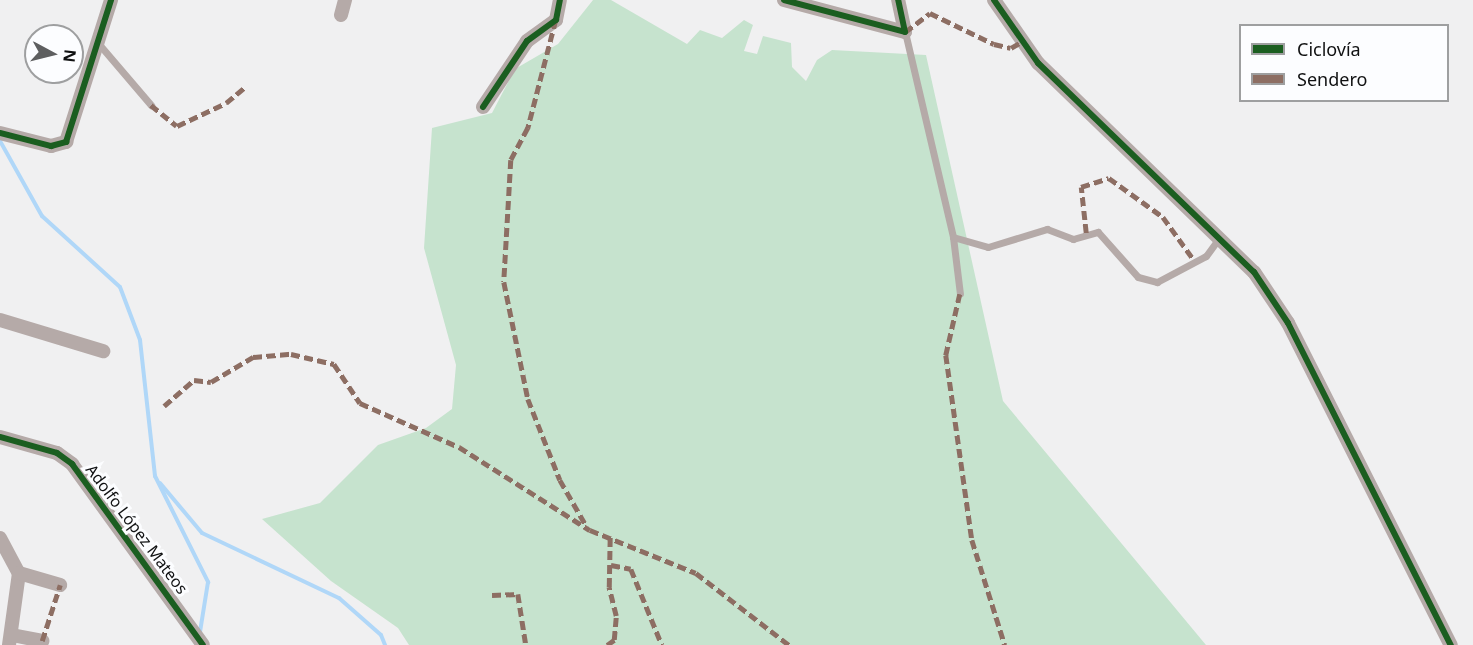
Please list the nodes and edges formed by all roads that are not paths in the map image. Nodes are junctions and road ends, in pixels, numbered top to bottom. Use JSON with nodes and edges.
{"nodes":[{"id":1,"x":111,"y":0,"type":"edge"},
{"id":2,"x":345,"y":0,"type":"edge"},
{"id":3,"x":560,"y":0,"type":"edge"},
{"id":4,"x":784,"y":0,"type":"edge"},
{"id":5,"x":898,"y":0,"type":"edge"},
{"id":6,"x":994,"y":0,"type":"edge"},
{"id":7,"x":341,"y":15,"type":"dead end"},
{"id":8,"x":905,"y":32,"type":"junction"},
{"id":9,"x":98,"y":43,"type":"junction"},
{"id":10,"x":151,"y":105,"type":"dead end"},
{"id":11,"x":483,"y":107,"type":"dead end"},
{"id":12,"x":6,"y":133,"type":"edge"},
{"id":13,"x":1221,"y":236,"type":"junction"},
{"id":14,"x":953,"y":237,"type":"junction"},
{"id":15,"x":960,"y":294,"type":"dead end"},
{"id":16,"x":0,"y":320,"type":"edge"},
{"id":17,"x":103,"y":351,"type":"dead end"},
{"id":18,"x":0,"y":437,"type":"edge"},
{"id":19,"x":0,"y":538,"type":"edge"},
{"id":20,"x":19,"y":573,"type":"junction"},
{"id":21,"x":60,"y":585,"type":"dead end"},
{"id":22,"x":10,"y":640,"type":"edge"},
{"id":23,"x":42,"y":641,"type":"dead end"},
{"id":24,"x":202,"y":645,"type":"edge"},
{"id":25,"x":1451,"y":645,"type":"edge"}],
"edges":[{"from":1,"to":9,"type":"street"},
{"from":2,"to":7,"type":"street"},
{"from":3,"to":11,"type":"street"},
{"from":4,"to":8,"type":"street"},
{"from":5,"to":8,"type":"street"},
{"from":6,"to":13,"type":"street"},
{"from":8,"to":14,"type":"lane"},
{"from":9,"to":10,"type":"lane"},
{"from":9,"to":12,"type":"street"},
{"from":13,"to":14,"type":"lane"},
{"from":13,"to":25,"type":"street"},
{"from":14,"to":15,"type":"lane"},
{"from":16,"to":17,"type":"street"},
{"from":18,"to":24,"type":"street","name":"Adolfo López Mateos"},
{"from":19,"to":20,"type":"street"},
{"from":20,"to":21,"type":"street"},
{"from":20,"to":22,"type":"street"},
{"from":22,"to":23,"type":"street"}]}
